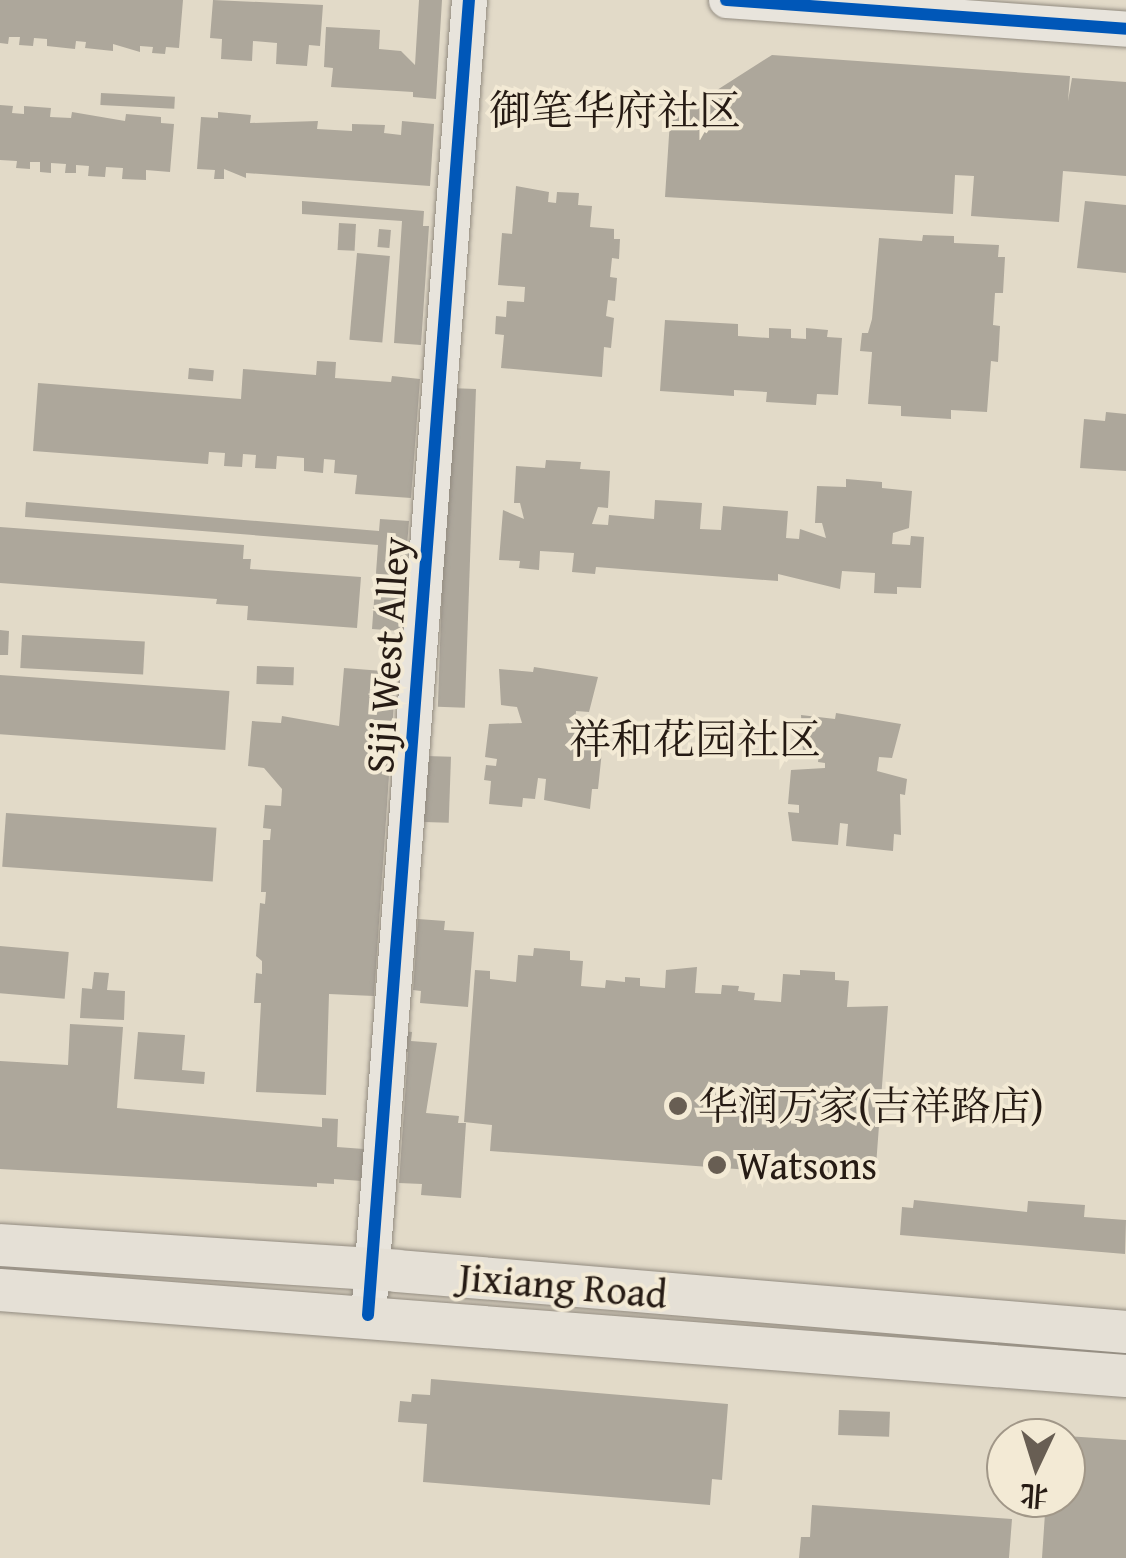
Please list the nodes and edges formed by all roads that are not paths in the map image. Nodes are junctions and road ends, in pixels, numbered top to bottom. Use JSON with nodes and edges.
{"nodes":[{"id":1,"x":470,"y":0,"type":"edge"},
{"id":2,"x":726,"y":0,"type":"edge"},
{"id":3,"x":1126,"y":29,"type":"edge"},
{"id":4,"x":0,"y":1245,"type":"edge"},
{"id":5,"x":372,"y":1270,"type":"junction"},
{"id":6,"x":0,"y":1290,"type":"edge"},
{"id":7,"x":368,"y":1315,"type":"junction"},
{"id":8,"x":1126,"y":1332,"type":"edge"},
{"id":9,"x":1126,"y":1376,"type":"edge"}],
"edges":[{"from":1,"to":5,"type":"street","name":"Siji West Alley"},
{"from":2,"to":3,"type":"street"},
{"from":4,"to":5,"type":"main road","name":"Jixiang Road"},
{"from":5,"to":7,"type":"street","name":"Siji West Alley"},
{"from":5,"to":8,"type":"main road","name":"Jixiang Road"},
{"from":6,"to":7,"type":"main road","name":"Jixiang Road"},
{"from":7,"to":9,"type":"main road","name":"Jixiang Road"}]}
